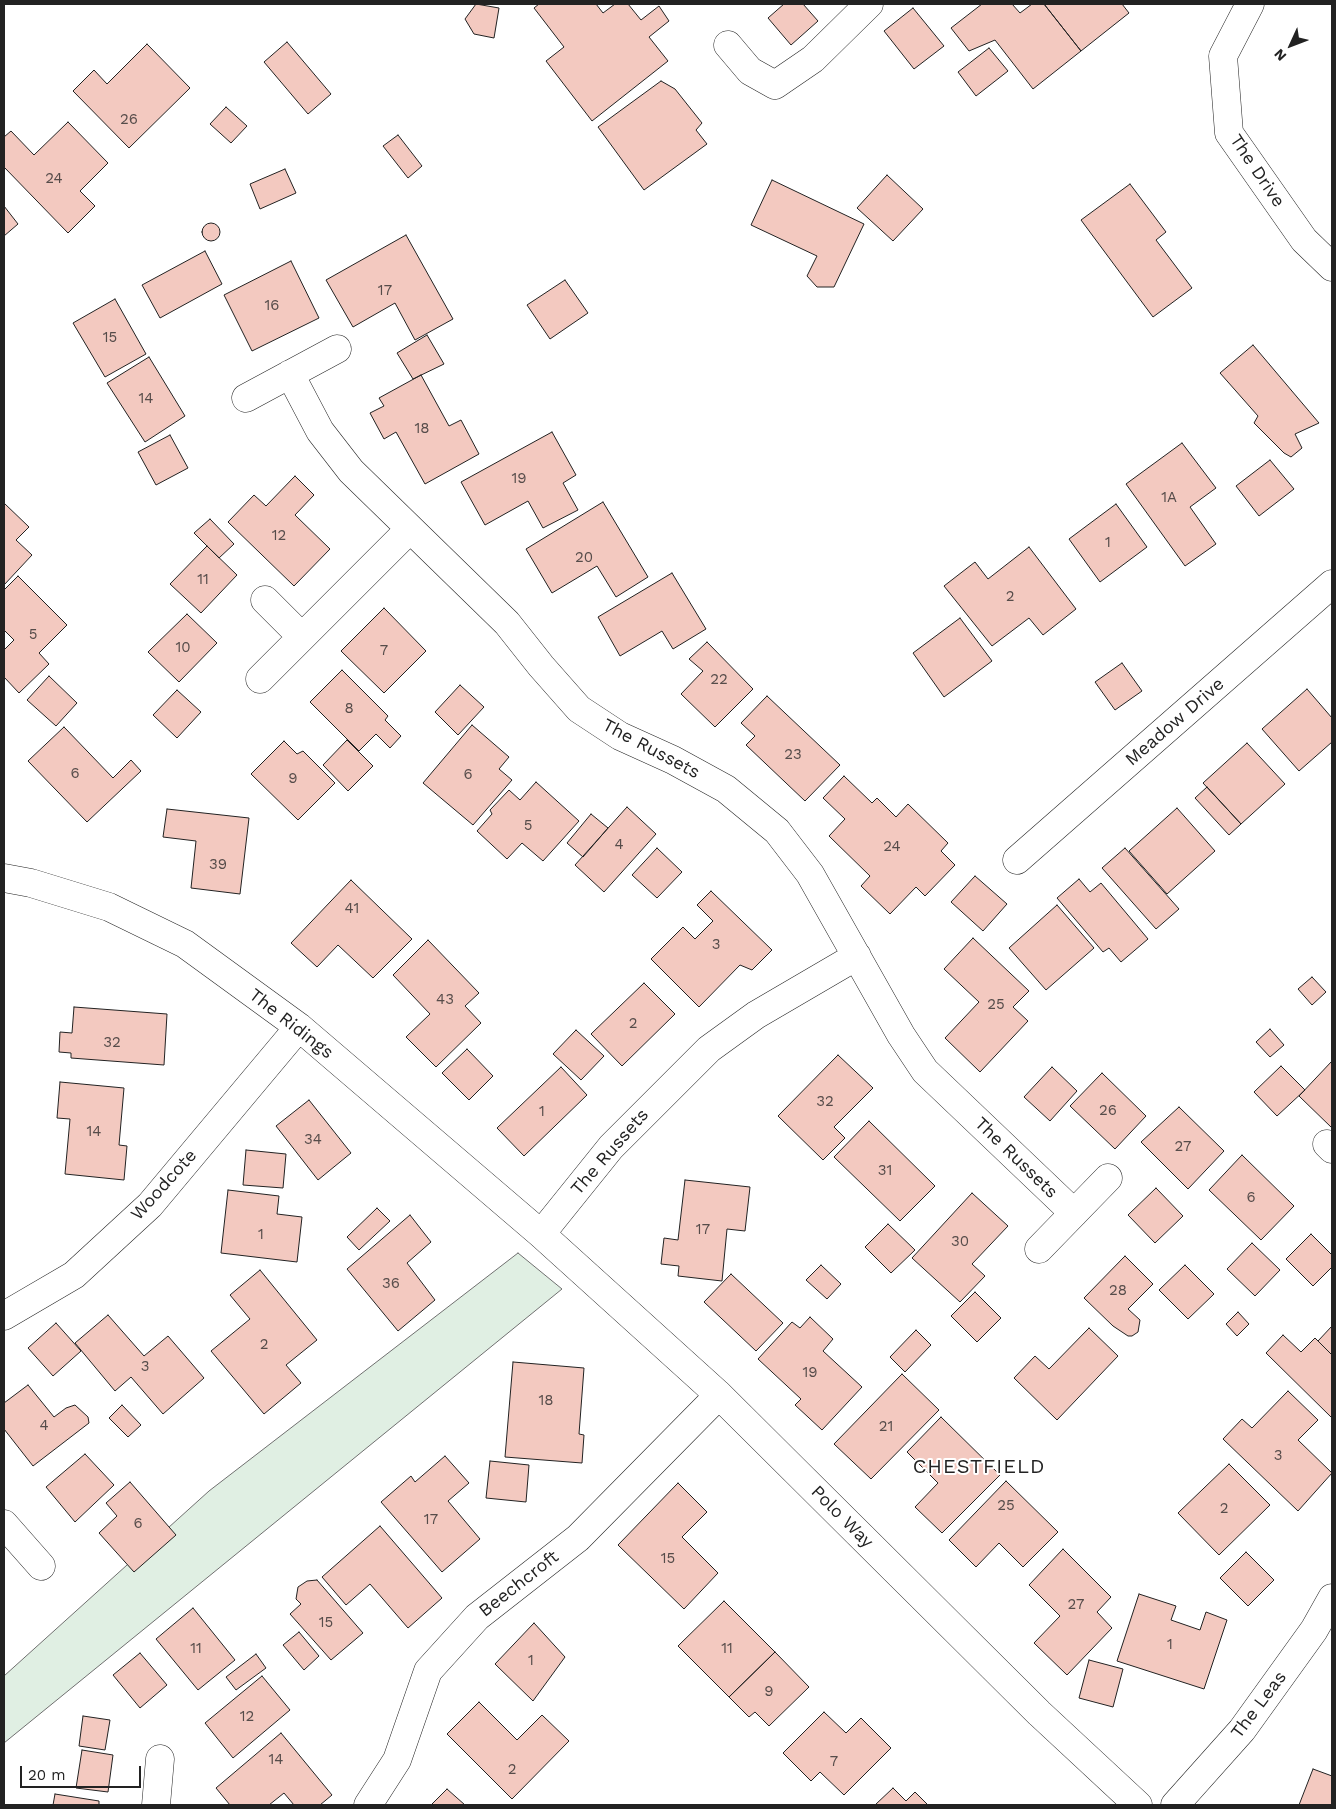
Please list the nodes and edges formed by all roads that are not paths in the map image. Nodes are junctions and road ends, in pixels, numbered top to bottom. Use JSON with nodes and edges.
{"nodes":[{"id":1,"x":870,"y":4,"type":"edge"},
{"id":2,"x":1250,"y":4,"type":"edge"},
{"id":3,"x":728,"y":45,"type":"dead end"},
{"id":4,"x":1332,"y":267,"type":"edge"},
{"id":5,"x":337,"y":349,"type":"dead end"},
{"id":6,"x":290,"y":374,"type":"junction"},
{"id":7,"x":246,"y":398,"type":"dead end"},
{"id":8,"x":410,"y":529,"type":"junction"},
{"id":9,"x":1332,"y":584,"type":"edge"},
{"id":10,"x":265,"y":600,"type":"dead end"},
{"id":11,"x":302,"y":637,"type":"junction"},
{"id":12,"x":260,"y":679,"type":"dead end"},
{"id":13,"x":1017,"y":860,"type":"dead end"},
{"id":14,"x":4,"y":878,"type":"edge"},
{"id":15,"x":856,"y":956,"type":"junction"},
{"id":16,"x":300,"y":1027,"type":"junction"},
{"id":17,"x":1108,"y":1178,"type":"dead end"},
{"id":18,"x":1074,"y":1213,"type":"junction"},
{"id":19,"x":541,"y":1234,"type":"junction"},
{"id":20,"x":1039,"y":1249,"type":"dead end"},
{"id":21,"x":4,"y":1316,"type":"edge"},
{"id":22,"x":718,"y":1395,"type":"junction"},
{"id":23,"x":4,"y":1525,"type":"edge"},
{"id":24,"x":41,"y":1566,"type":"dead end"},
{"id":25,"x":1332,"y":1598,"type":"edge"},
{"id":26,"x":160,"y":1759,"type":"dead end"},
{"id":27,"x":156,"y":1805,"type":"edge"},
{"id":28,"x":368,"y":1805,"type":"edge"},
{"id":29,"x":1138,"y":1805,"type":"edge"},
{"id":30,"x":1175,"y":1805,"type":"edge"}],
"edges":[{"from":1,"to":3,"type":"street"},
{"from":2,"to":4,"type":"street","name":"The Drive"},
{"from":5,"to":6,"type":"street"},
{"from":6,"to":7,"type":"street"},
{"from":6,"to":8,"type":"street","name":"The Russets"},
{"from":8,"to":11,"type":"street"},
{"from":8,"to":15,"type":"street","name":"The Russets"},
{"from":9,"to":13,"type":"street","name":"Meadow Drive"},
{"from":10,"to":11,"type":"street"},
{"from":11,"to":12,"type":"street"},
{"from":14,"to":16,"type":"street","name":"The Ridings"},
{"from":15,"to":18,"type":"street","name":"The Russets"},
{"from":15,"to":19,"type":"street","name":"The Russets"},
{"from":16,"to":19,"type":"street","name":"The Ridings"},
{"from":16,"to":21,"type":"street","name":"Woodcote"},
{"from":17,"to":18,"type":"street"},
{"from":18,"to":20,"type":"street"},
{"from":19,"to":22,"type":"street","name":"Polo Way"},
{"from":22,"to":28,"type":"street","name":"Beechcroft"},
{"from":22,"to":29,"type":"street","name":"Polo Way"},
{"from":23,"to":24,"type":"street"},
{"from":25,"to":30,"type":"street","name":"The Leas"},
{"from":26,"to":27,"type":"street"}]}
